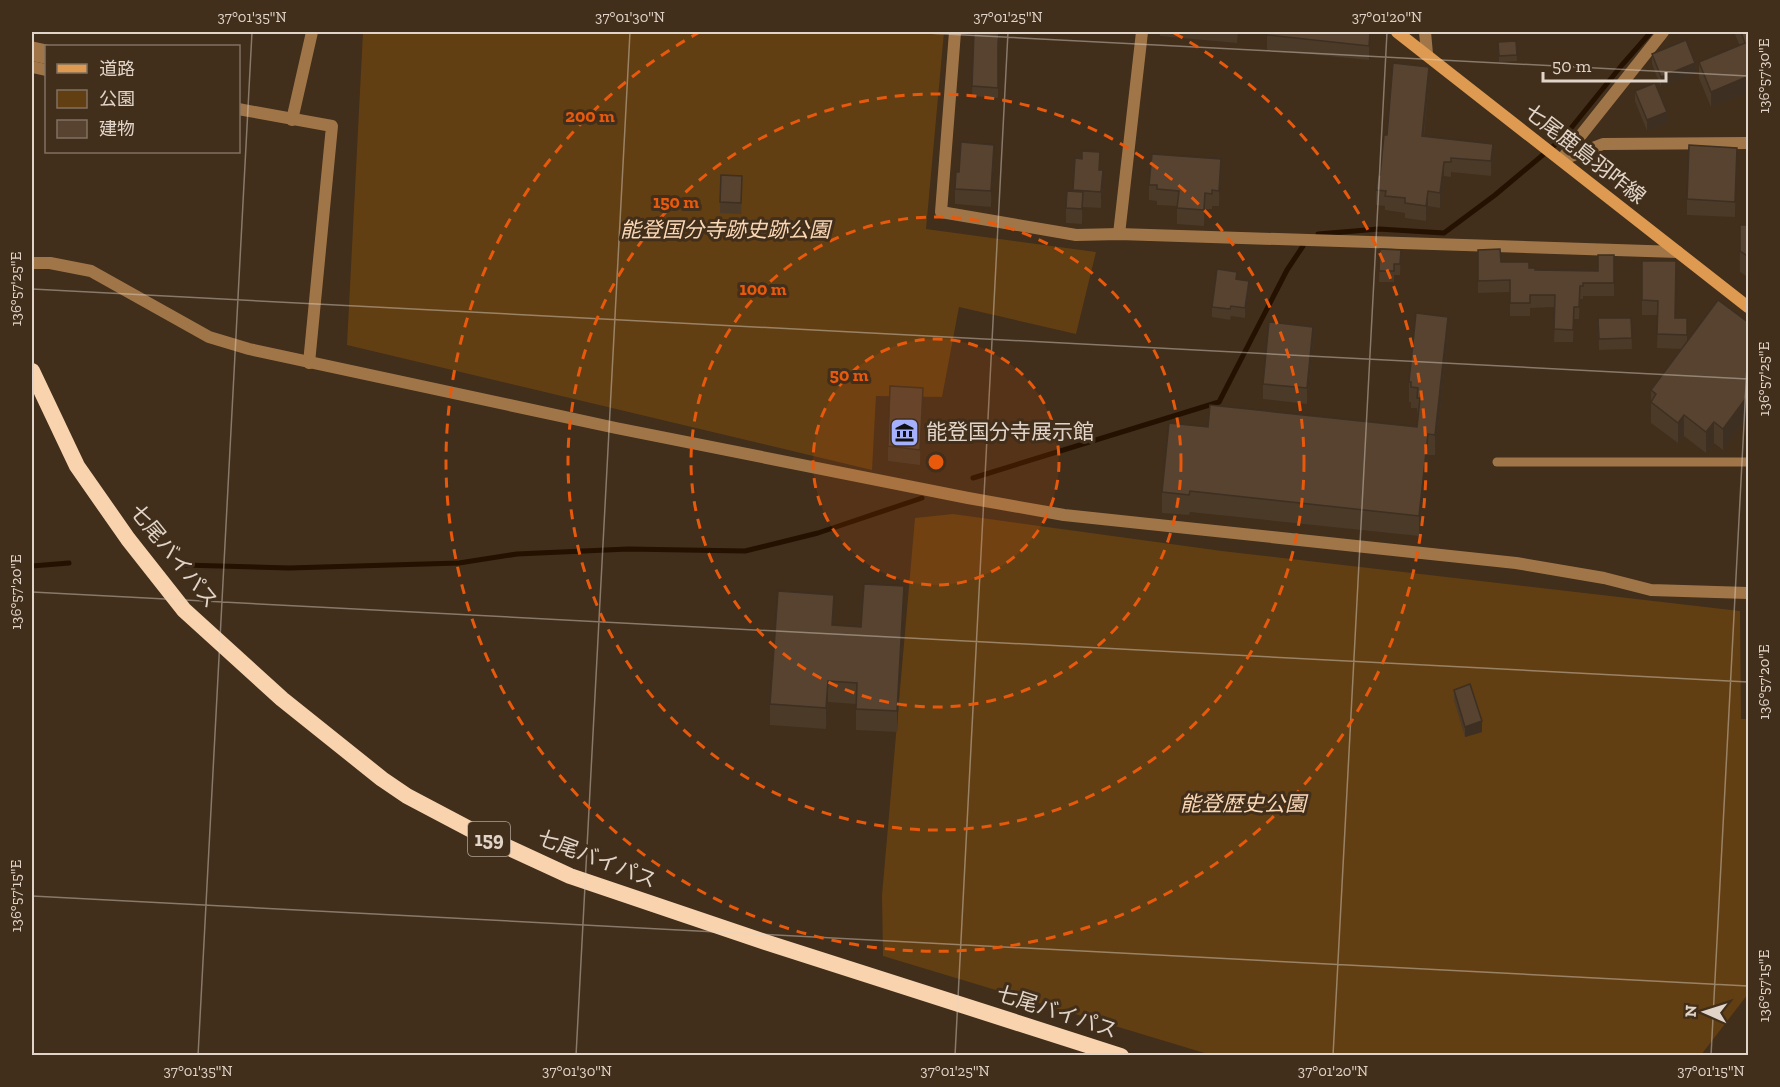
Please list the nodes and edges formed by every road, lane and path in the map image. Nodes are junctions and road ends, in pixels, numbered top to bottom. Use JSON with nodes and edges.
{"nodes":[{"id":1,"x":312,"y":32,"type":"edge"},
{"id":2,"x":955,"y":32,"type":"edge"},
{"id":3,"x":1142,"y":32,"type":"edge"},
{"id":4,"x":1397,"y":32,"type":"edge"},
{"id":5,"x":1425,"y":32,"type":"edge"},
{"id":6,"x":1663,"y":32,"type":"edge"},
{"id":7,"x":1427,"y":54,"type":"junction"},
{"id":8,"x":240,"y":109,"type":"edge"},
{"id":9,"x":292,"y":120,"type":"junction"},
{"id":10,"x":1749,"y":143,"type":"edge"},
{"id":11,"x":1558,"y":157,"type":"junction"},
{"id":12,"x":1119,"y":234,"type":"junction"},
{"id":13,"x":1678,"y":252,"type":"junction"},
{"id":14,"x":32,"y":263,"type":"edge"},
{"id":15,"x":1749,"y":307,"type":"edge"},
{"id":16,"x":309,"y":363,"type":"junction"},
{"id":17,"x":32,"y":371,"type":"edge"},
{"id":18,"x":1497,"y":462,"type":"dead end"},
{"id":19,"x":1749,"y":462,"type":"edge"},
{"id":20,"x":1749,"y":593,"type":"edge"},
{"id":21,"x":1122,"y":1056,"type":"edge"}],
"edges":[{"from":1,"to":9,"type":"street"},
{"from":2,"to":12,"type":"street"},
{"from":3,"to":12,"type":"street"},
{"from":4,"to":7,"type":"main road","name":"七尾鹿島羽咋線"},
{"from":5,"to":7,"type":"street"},
{"from":6,"to":11,"type":"street"},
{"from":7,"to":11,"type":"main road","name":"七尾鹿島羽咋線"},
{"from":8,"to":9,"type":"street"},
{"from":9,"to":16,"type":"street"},
{"from":10,"to":11,"type":"street"},
{"from":11,"to":13,"type":"main road","name":"七尾鹿島羽咋線"},
{"from":12,"to":13,"type":"street"},
{"from":13,"to":15,"type":"main road","name":"七尾鹿島羽咋線"},
{"from":14,"to":16,"type":"street"},
{"from":16,"to":20,"type":"street"},
{"from":17,"to":21,"type":"highway","name":"七尾バイパス","number":"159"},
{"from":18,"to":19,"type":"lane"}]}
